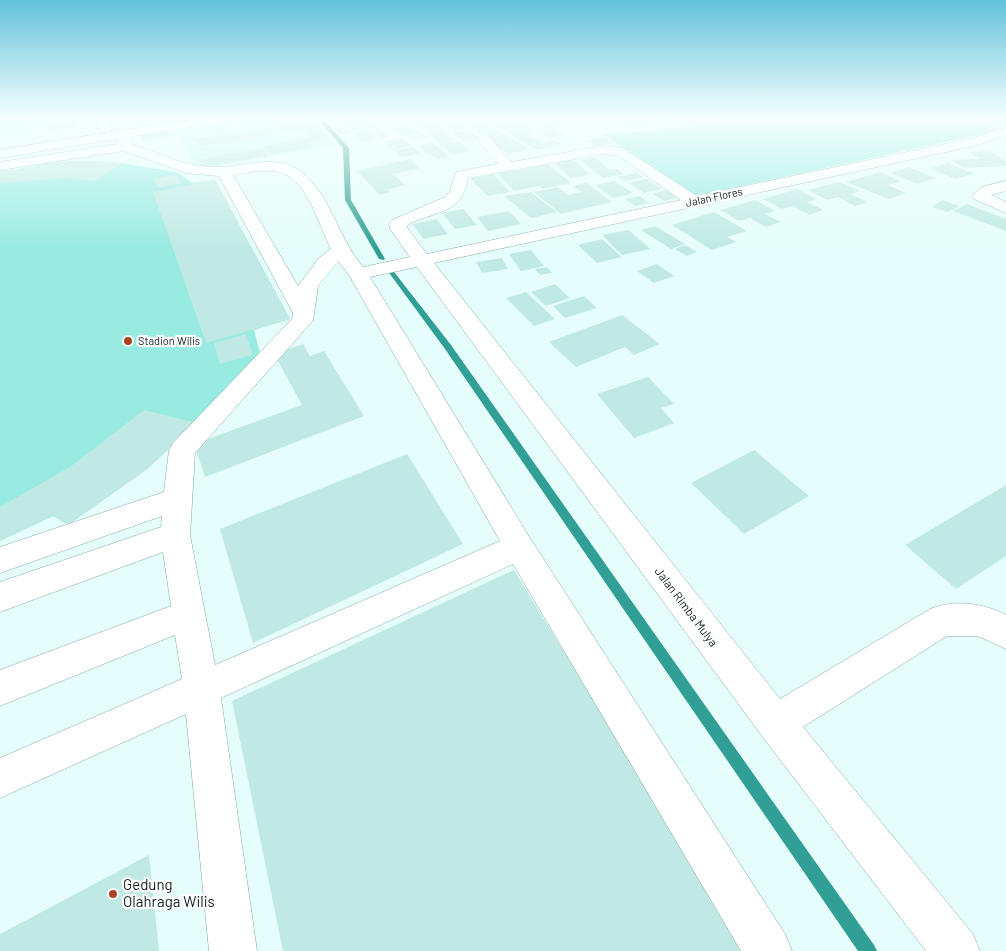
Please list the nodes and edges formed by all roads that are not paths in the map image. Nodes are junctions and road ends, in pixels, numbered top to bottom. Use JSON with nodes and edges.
{"nodes":[{"id":1,"x":27,"y":160,"type":"edge"},
{"id":2,"x":168,"y":160,"type":"edge"},
{"id":3,"x":502,"y":160,"type":"edge"},
{"id":4,"x":541,"y":160,"type":"edge"},
{"id":5,"x":633,"y":160,"type":"edge"},
{"id":6,"x":886,"y":160,"type":"edge"},
{"id":7,"x":0,"y":166,"type":"edge"},
{"id":8,"x":507,"y":166,"type":"junction"},
{"id":9,"x":224,"y":171,"type":"junction"},
{"id":10,"x":1006,"y":186,"type":"edge"},
{"id":11,"x":693,"y":201,"type":"junction"},
{"id":12,"x":1006,"y":208,"type":"edge"},
{"id":13,"x":418,"y":260,"type":"junction"},
{"id":14,"x":353,"y":266,"type":"junction"},
{"id":15,"x":303,"y":312,"type":"junction"},
{"id":16,"x":176,"y":517,"type":"junction"},
{"id":17,"x":519,"y":547,"type":"junction"},
{"id":18,"x":0,"y":560,"type":"edge"},
{"id":19,"x":0,"y":597,"type":"edge"},
{"id":20,"x":187,"y":615,"type":"junction"},
{"id":21,"x":1006,"y":633,"type":"edge"},
{"id":22,"x":0,"y":688,"type":"edge"},
{"id":23,"x":201,"y":688,"type":"junction"},
{"id":24,"x":775,"y":723,"type":"junction"},
{"id":25,"x":0,"y":778,"type":"edge"},
{"id":26,"x":234,"y":951,"type":"edge"},
{"id":27,"x":768,"y":951,"type":"edge"},
{"id":28,"x":956,"y":951,"type":"edge"}],
"edges":[{"from":1,"to":7,"type":"street"},
{"from":2,"to":9,"type":"street"},
{"from":3,"to":8,"type":"street"},
{"from":4,"to":8,"type":"street"},
{"from":5,"to":11,"type":"street"},
{"from":6,"to":11,"type":"street","name":"Jalan Flores"},
{"from":8,"to":13,"type":"street","name":"Jalan Rimba Mulya"},
{"from":9,"to":14,"type":"street"},
{"from":9,"to":15,"type":"street"},
{"from":10,"to":12,"type":"street"},
{"from":11,"to":13,"type":"street","name":"Jalan Flores"},
{"from":13,"to":14,"type":"street","name":"Jalan Flores"},
{"from":13,"to":24,"type":"street","name":"Jalan Rimba Mulya"},
{"from":14,"to":15,"type":"street"},
{"from":14,"to":17,"type":"street"},
{"from":15,"to":16,"type":"street"},
{"from":16,"to":18,"type":"street"},
{"from":16,"to":19,"type":"street"},
{"from":16,"to":20,"type":"street"},
{"from":17,"to":23,"type":"street"},
{"from":17,"to":27,"type":"street"},
{"from":20,"to":22,"type":"street"},
{"from":20,"to":23,"type":"street"},
{"from":21,"to":24,"type":"street"},
{"from":23,"to":25,"type":"street"},
{"from":23,"to":26,"type":"street"},
{"from":24,"to":28,"type":"street","name":"Jalan Rimba Mulya"}]}
